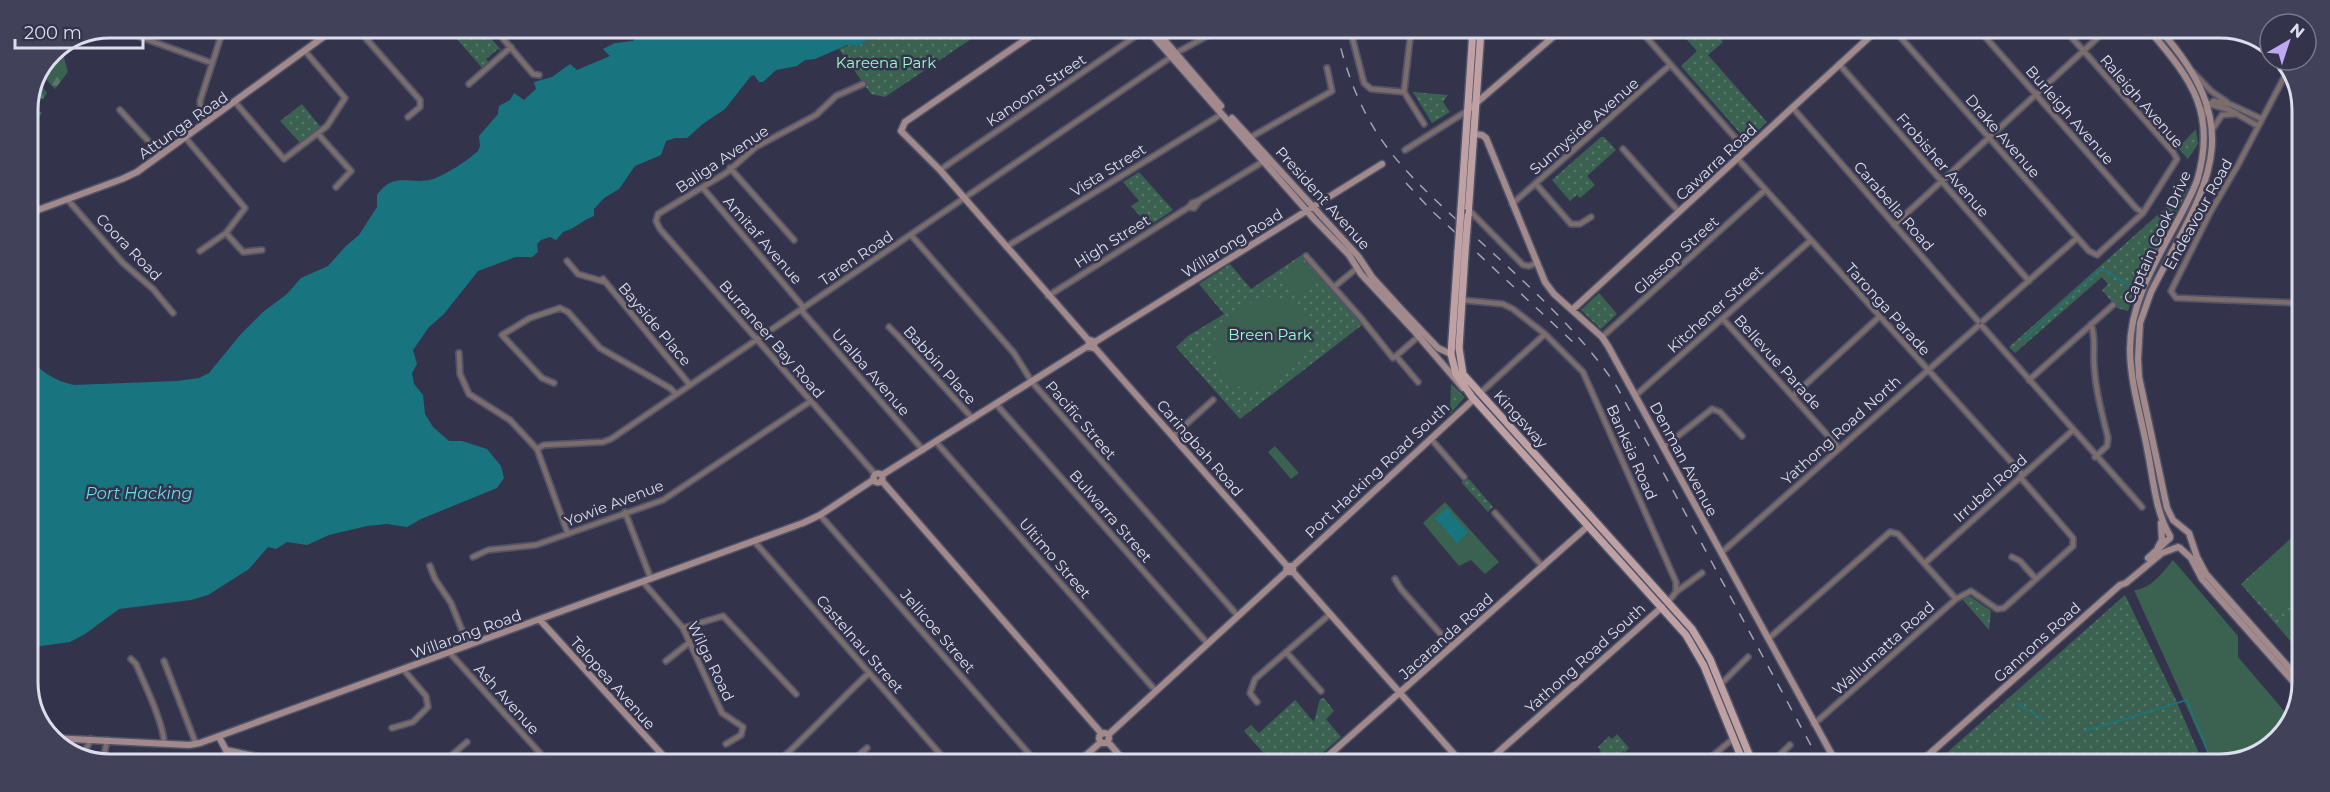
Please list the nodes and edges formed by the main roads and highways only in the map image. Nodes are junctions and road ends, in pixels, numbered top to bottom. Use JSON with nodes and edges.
{"nodes":[{"id":1,"x":1472,"y":38,"type":"edge"},
{"id":2,"x":1480,"y":38,"type":"edge"},
{"id":3,"x":1466,"y":211,"type":"junction"},
{"id":4,"x":1665,"y":604,"type":"junction"},
{"id":5,"x":1737,"y":736,"type":"junction"},
{"id":6,"x":1742,"y":754,"type":"edge"},
{"id":7,"x":1747,"y":754,"type":"edge"}],
"edges":[{"from":1,"to":3,"type":"main road","name":"Kingsway"},
{"from":2,"to":3,"type":"main road","name":"Kingsway"},
{"from":3,"to":4,"type":"main road","name":"Kingsway","bridge":true},
{"from":4,"to":5,"type":"main road","name":"Kingsway"},
{"from":4,"to":5,"type":"main road","name":"Kingsway"},
{"from":5,"to":6,"type":"main road","name":"Kingsway"},
{"from":5,"to":7,"type":"main road","name":"Kingsway"}]}
